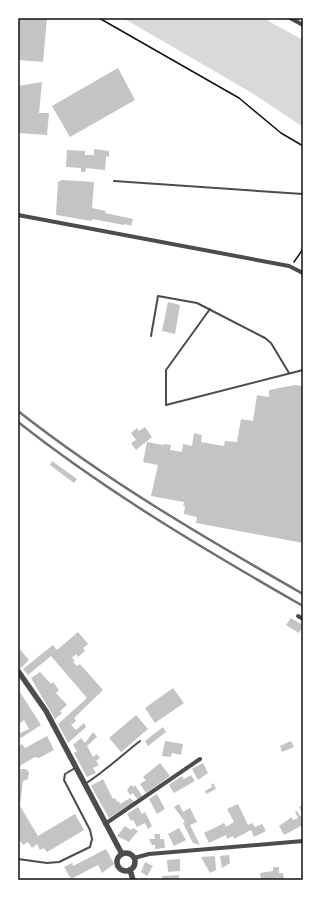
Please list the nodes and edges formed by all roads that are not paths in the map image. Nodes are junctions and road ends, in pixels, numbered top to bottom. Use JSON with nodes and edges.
{"nodes":[{"id":1,"x":290,"y":18,"type":"edge"},
{"id":2,"x":303,"y":25,"type":"edge"},
{"id":3,"x":114,"y":180,"type":"dead end"},
{"id":4,"x":303,"y":194,"type":"edge"},
{"id":5,"x":18,"y":215,"type":"edge"},
{"id":6,"x":294,"y":267,"type":"junction"},
{"id":7,"x":303,"y":269,"type":"edge"},
{"id":8,"x":303,"y":273,"type":"edge"},
{"id":9,"x":210,"y":309,"type":"junction"},
{"id":10,"x":151,"y":336,"type":"dead end"},
{"id":11,"x":303,"y":370,"type":"edge"},
{"id":12,"x":289,"y":374,"type":"junction"},
{"id":13,"x":298,"y":616,"type":"dead end"},
{"id":14,"x":303,"y":619,"type":"edge"},
{"id":15,"x":18,"y":672,"type":"edge"},
{"id":16,"x":140,"y":741,"type":"dead end"},
{"id":17,"x":200,"y":759,"type":"dead end"},
{"id":18,"x":75,"y":768,"type":"junction"},
{"id":19,"x":84,"y":784,"type":"junction"},
{"id":20,"x":105,"y":825,"type":"junction"},
{"id":21,"x":303,"y":841,"type":"edge"},
{"id":22,"x":122,"y":854,"type":"junction"},
{"id":23,"x":134,"y":858,"type":"junction"},
{"id":24,"x":18,"y":859,"type":"edge"},
{"id":25,"x":130,"y":870,"type":"junction"},
{"id":26,"x":134,"y":880,"type":"edge"}],
"edges":[{"from":1,"to":2,"type":"street"},
{"from":3,"to":4,"type":"lane"},
{"from":5,"to":6,"type":"street"},
{"from":6,"to":7,"type":"street"},
{"from":6,"to":8,"type":"street"},
{"from":9,"to":10,"type":"lane"},
{"from":9,"to":12,"type":"lane"},
{"from":9,"to":12,"type":"lane"},
{"from":11,"to":12,"type":"lane"},
{"from":13,"to":14,"type":"street"},
{"from":15,"to":18,"type":"street"},
{"from":16,"to":19,"type":"lane"},
{"from":17,"to":20,"type":"street"},
{"from":18,"to":19,"type":"street"},
{"from":18,"to":24,"type":"lane"},
{"from":19,"to":20,"type":"street"},
{"from":20,"to":22,"type":"street"},
{"from":21,"to":23,"type":"street"},
{"from":22,"to":23,"type":"street"},
{"from":22,"to":25,"type":"street"},
{"from":23,"to":25,"type":"street"},
{"from":25,"to":26,"type":"street"}]}
